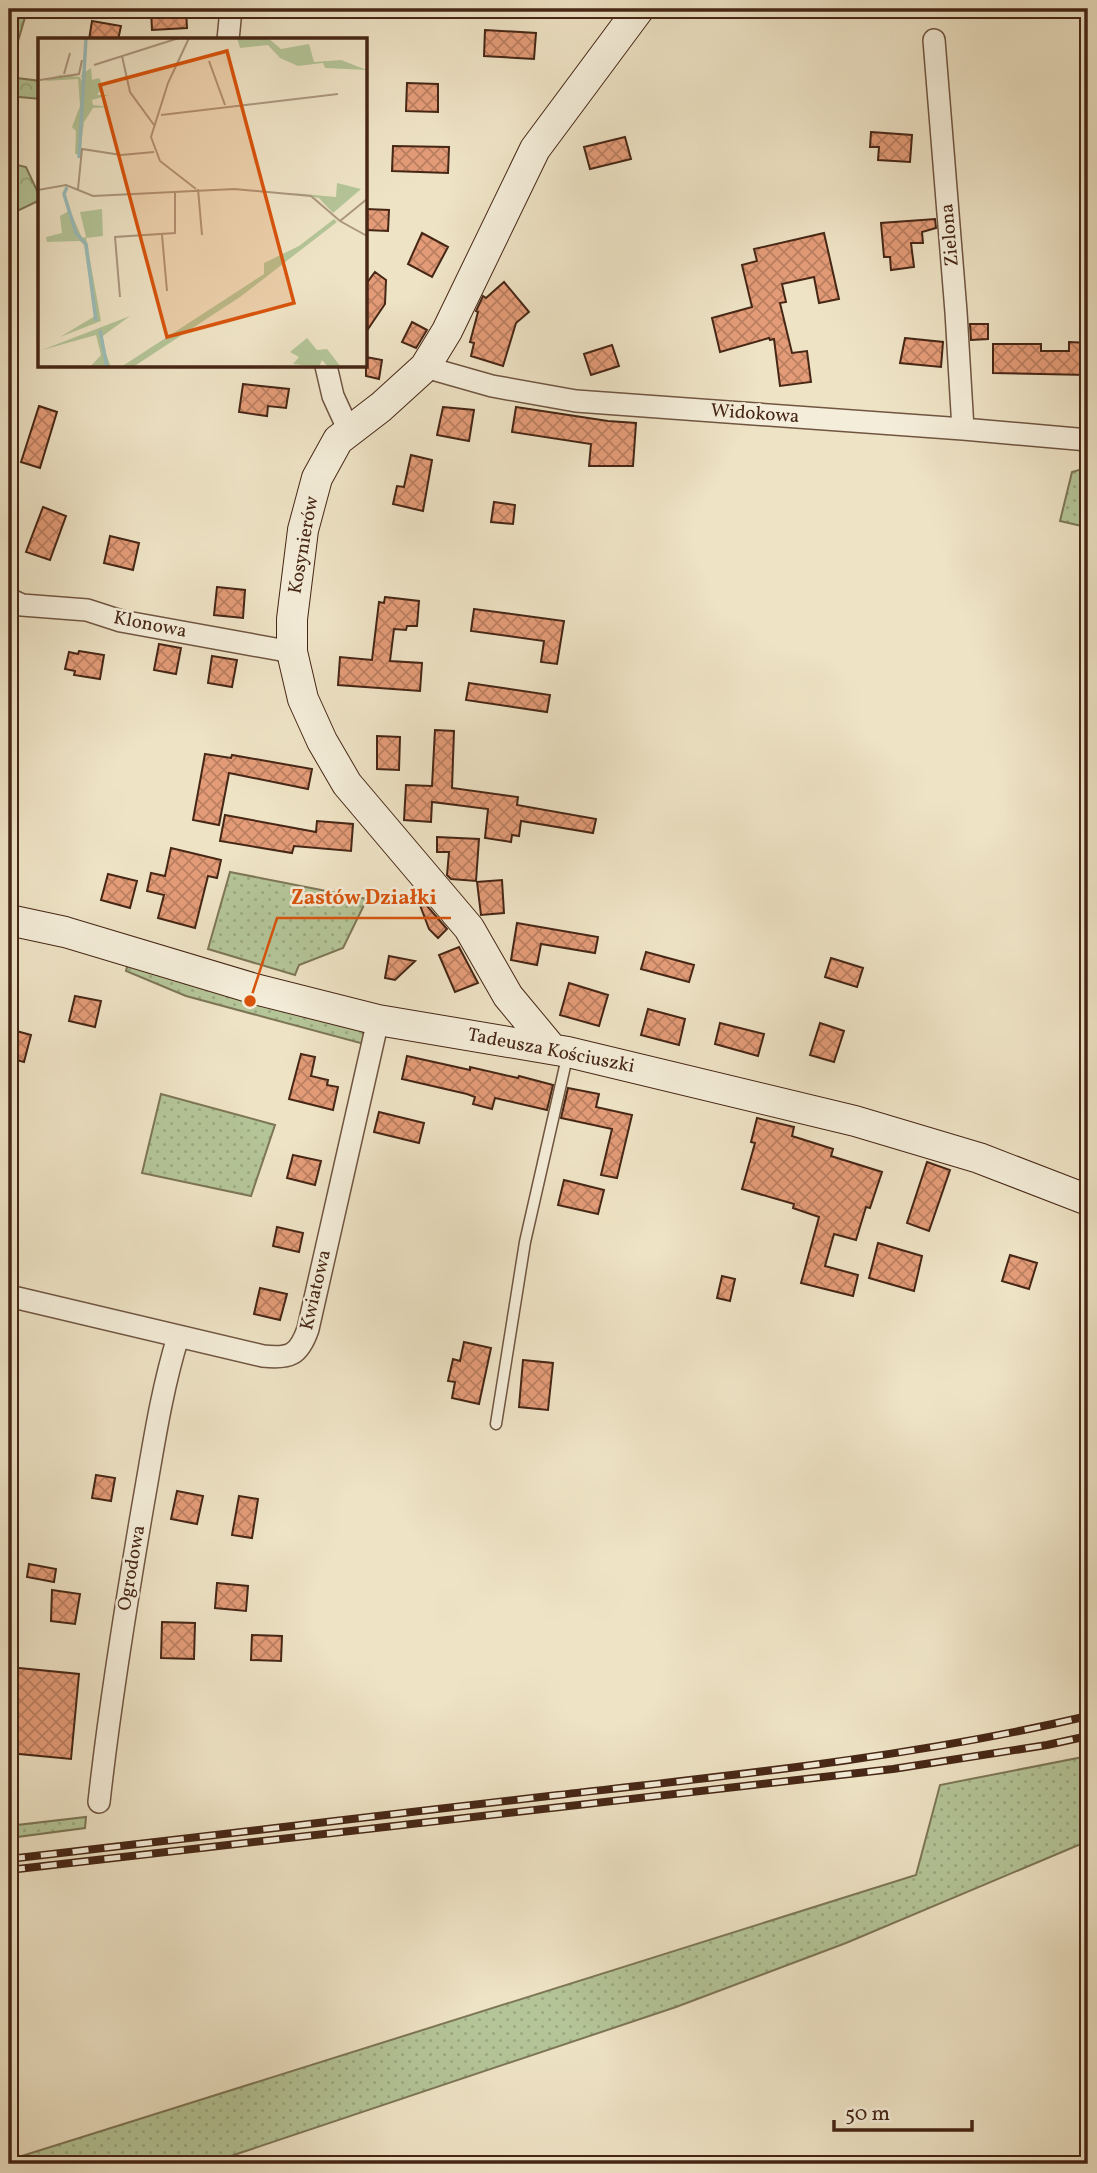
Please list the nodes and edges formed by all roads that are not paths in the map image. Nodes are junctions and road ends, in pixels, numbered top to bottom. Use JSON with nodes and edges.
{"nodes":[{"id":1,"x":231,"y":9,"type":"edge"},
{"id":2,"x":639,"y":9,"type":"edge"},
{"id":3,"x":228,"y":38,"type":"edge"},
{"id":4,"x":934,"y":40,"type":"dead end"},
{"id":5,"x":425,"y":367,"type":"junction"},
{"id":6,"x":326,"y":368,"type":"edge"},
{"id":7,"x":963,"y":429,"type":"junction"},
{"id":8,"x":348,"y":431,"type":"junction"},
{"id":9,"x":1088,"y":440,"type":"edge"},
{"id":10,"x":9,"y":599,"type":"edge"},
{"id":11,"x":292,"y":652,"type":"junction"},
{"id":12,"x":9,"y":920,"type":"edge"},
{"id":13,"x":508,"y":996,"type":"junction"},
{"id":14,"x":378,"y":1020,"type":"junction"},
{"id":15,"x":489,"y":1039,"type":"junction"},
{"id":16,"x":560,"y":1050,"type":"junction"},
{"id":17,"x":1088,"y":1200,"type":"edge"},
{"id":18,"x":9,"y":1296,"type":"edge"},
{"id":19,"x":178,"y":1337,"type":"junction"},
{"id":20,"x":496,"y":1424,"type":"dead end"},
{"id":21,"x":99,"y":1802,"type":"dead end"}],
"edges":[{"from":1,"to":3,"type":"street"},
{"from":2,"to":5,"type":"street","name":"Kosynierów"},
{"from":4,"to":7,"type":"street","name":"Zielona"},
{"from":5,"to":7,"type":"street","name":"Widokowa"},
{"from":5,"to":8,"type":"street","name":"Kosynierów"},
{"from":6,"to":8,"type":"street"},
{"from":7,"to":9,"type":"street","name":"Widokowa"},
{"from":8,"to":11,"type":"street","name":"Kosynierów"},
{"from":10,"to":11,"type":"street","name":"Klonowa"},
{"from":11,"to":13,"type":"street","name":"Kosynierów"},
{"from":12,"to":14,"type":"street","name":"Tadeusza Kościuszki"},
{"from":13,"to":15,"type":"street"},
{"from":13,"to":16,"type":"street","name":"Kosynierów"},
{"from":14,"to":15,"type":"street","name":"Tadeusza Kościuszki"},
{"from":14,"to":19,"type":"street","name":"Kwiatowa"},
{"from":15,"to":16,"type":"street","name":"Tadeusza Kościuszki"},
{"from":16,"to":17,"type":"street","name":"Tadeusza Kościuszki"},
{"from":16,"to":20,"type":"lane"},
{"from":18,"to":19,"type":"street","name":"Kwiatowa"},
{"from":19,"to":21,"type":"street","name":"Ogrodowa"}]}
